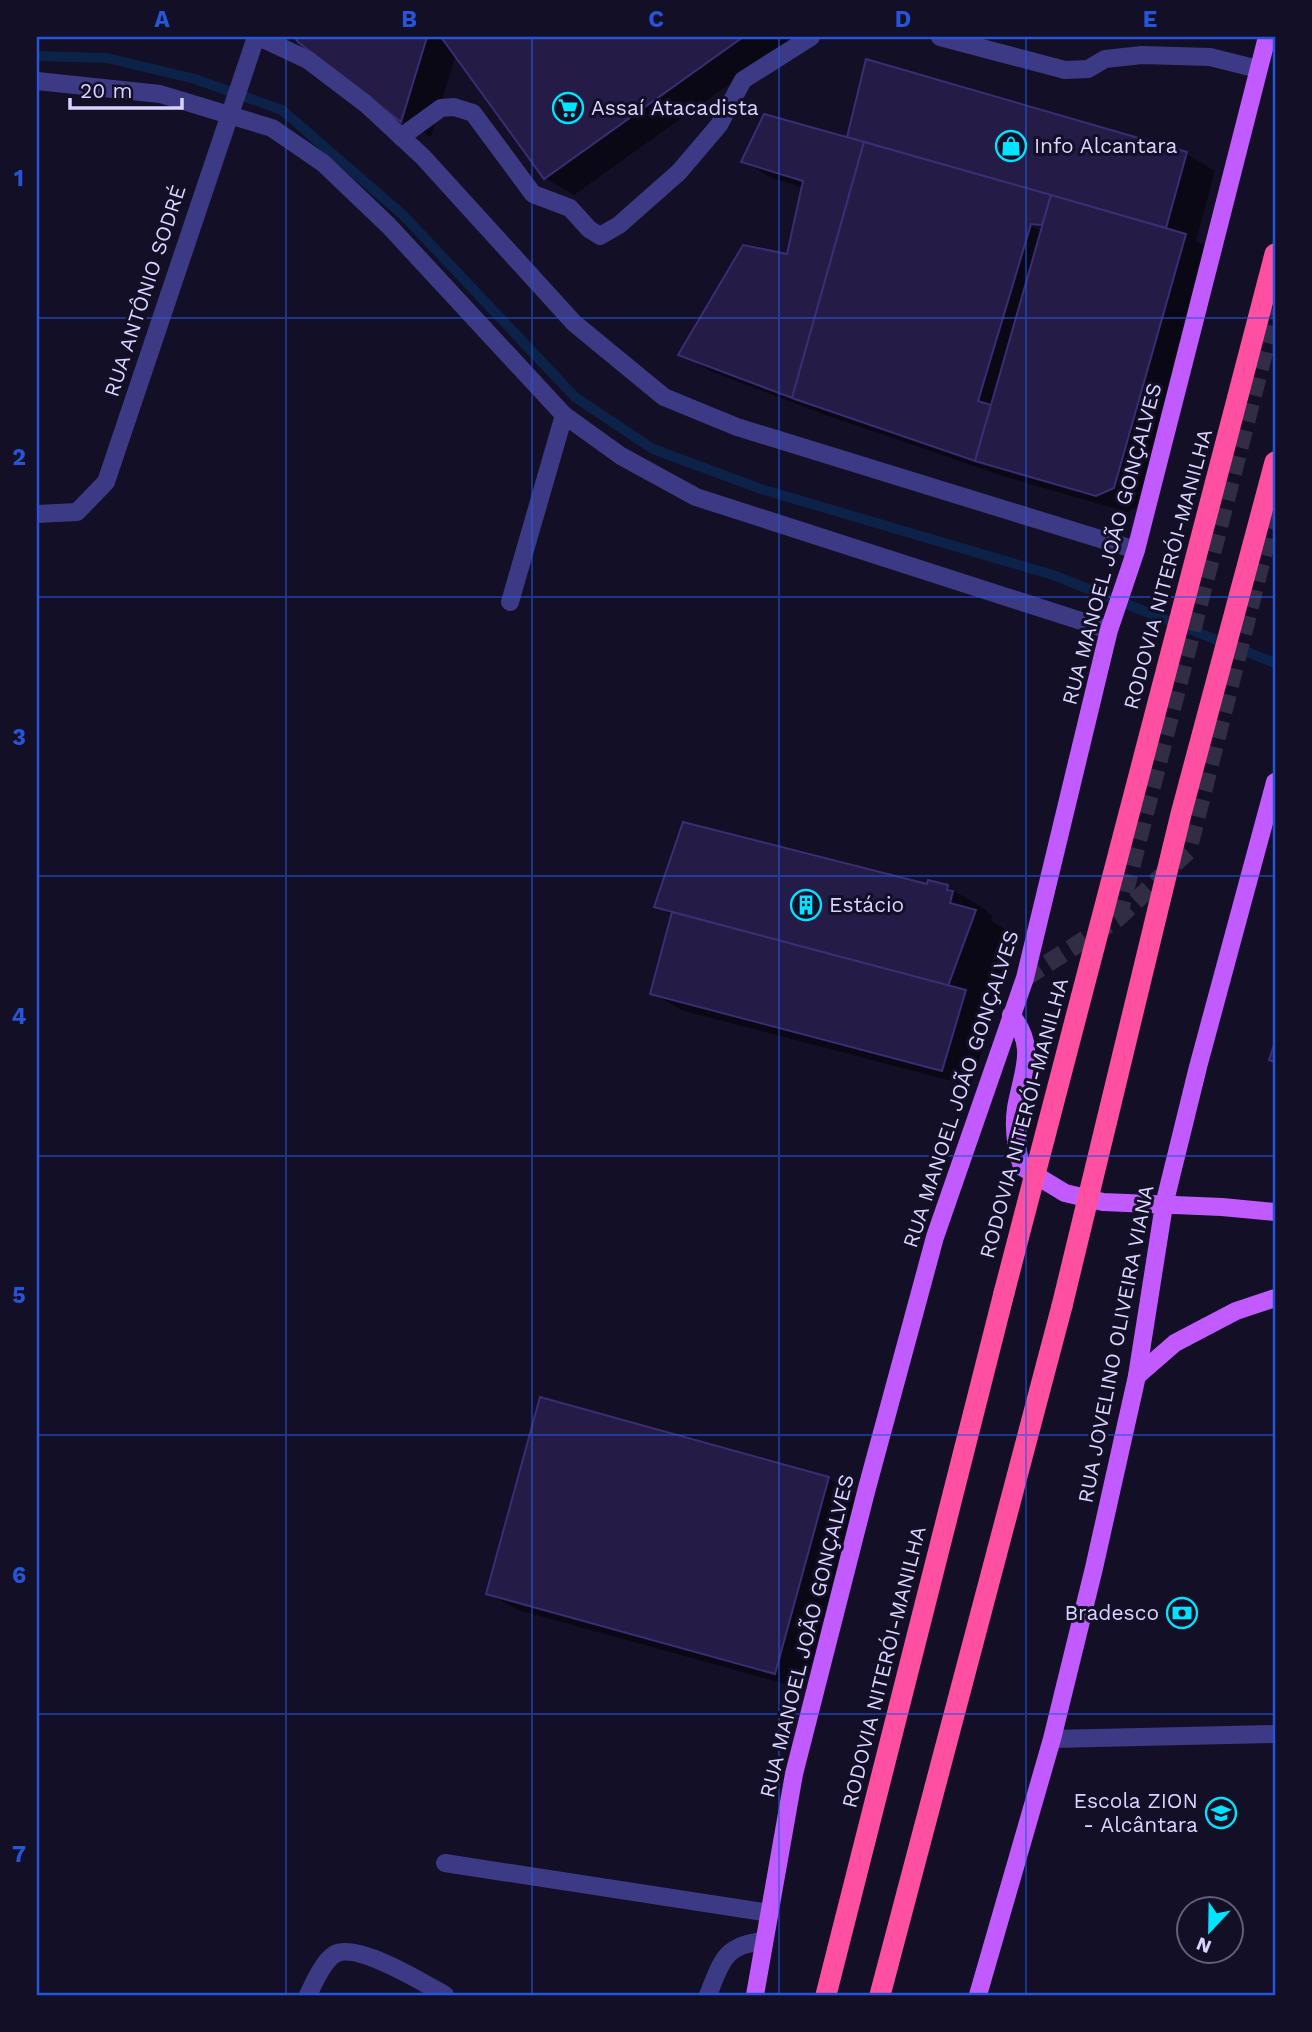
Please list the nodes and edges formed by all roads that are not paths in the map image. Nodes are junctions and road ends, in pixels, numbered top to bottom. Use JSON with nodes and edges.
{"nodes":[{"id":1,"x":257,"y":37,"type":"edge"},
{"id":2,"x":811,"y":37,"type":"edge"},
{"id":3,"x":940,"y":37,"type":"edge"},
{"id":4,"x":1267,"y":37,"type":"edge"},
{"id":5,"x":1258,"y":69,"type":"junction"},
{"id":6,"x":37,"y":81,"type":"edge"},
{"id":7,"x":229,"y":111,"type":"junction"},
{"id":8,"x":401,"y":137,"type":"junction"},
{"id":9,"x":1275,"y":254,"type":"edge"},
{"id":10,"x":564,"y":415,"type":"junction"},
{"id":11,"x":1275,"y":463,"type":"edge"},
{"id":12,"x":37,"y":514,"type":"edge"},
{"id":13,"x":1133,"y":558,"type":"junction"},
{"id":14,"x":510,"y":602,"type":"dead end"},
{"id":15,"x":1112,"y":622,"type":"junction"},
{"id":16,"x":1275,"y":782,"type":"edge"},
{"id":17,"x":1011,"y":1015,"type":"junction"},
{"id":18,"x":1164,"y":1205,"type":"junction"},
{"id":19,"x":1275,"y":1212,"type":"edge"},
{"id":20,"x":1275,"y":1298,"type":"edge"},
{"id":21,"x":1137,"y":1376,"type":"junction"},
{"id":22,"x":1275,"y":1734,"type":"edge"},
{"id":23,"x":1052,"y":1739,"type":"junction"},
{"id":24,"x":445,"y":1863,"type":"dead end"},
{"id":25,"x":769,"y":1913,"type":"junction"},
{"id":26,"x":764,"y":1941,"type":"junction"},
{"id":27,"x":309,"y":1995,"type":"edge"},
{"id":28,"x":444,"y":1995,"type":"edge"},
{"id":29,"x":708,"y":1995,"type":"edge"},
{"id":30,"x":755,"y":1995,"type":"edge"},
{"id":31,"x":826,"y":1995,"type":"edge"},
{"id":32,"x":880,"y":1995,"type":"edge"},
{"id":33,"x":978,"y":1995,"type":"edge"}],
"edges":[{"from":1,"to":7,"type":"street","name":"RUA ANTÔNIO SODRÉ"},
{"from":1,"to":8,"type":"street"},
{"from":2,"to":8,"type":"street"},
{"from":3,"to":5,"type":"street"},
{"from":4,"to":5,"type":"main road","name":"RUA MANOEL JOÃO GONÇALVES"},
{"from":5,"to":13,"type":"main road","name":"RUA MANOEL JOÃO GONÇALVES"},
{"from":6,"to":7,"type":"street"},
{"from":7,"to":10,"type":"street"},
{"from":7,"to":12,"type":"street","name":"RUA ANTÔNIO SODRÉ"},
{"from":8,"to":13,"type":"street"},
{"from":9,"to":31,"type":"highway","name":"RODOVIA NITERÓI-MANILHA","bridge":true},
{"from":10,"to":14,"type":"street"},
{"from":10,"to":15,"type":"street"},
{"from":11,"to":32,"type":"highway","bridge":true},
{"from":13,"to":15,"type":"main road","name":"RUA MANOEL JOÃO GONÇALVES"},
{"from":15,"to":17,"type":"main road","name":"RUA MANOEL JOÃO GONÇALVES"},
{"from":16,"to":18,"type":"main road","name":"RUA JOVELINO OLIVEIRA VIANA"},
{"from":17,"to":18,"type":"main road"},
{"from":17,"to":25,"type":"main road","name":"RUA MANOEL JOÃO GONÇALVES"},
{"from":18,"to":19,"type":"main road"},
{"from":18,"to":21,"type":"main road","name":"RUA JOVELINO OLIVEIRA VIANA"},
{"from":20,"to":21,"type":"main road"},
{"from":21,"to":23,"type":"main road","name":"RUA JOVELINO OLIVEIRA VIANA"},
{"from":22,"to":23,"type":"street"},
{"from":23,"to":33,"type":"main road","name":"RUA JOVELINO OLIVEIRA VIANA"},
{"from":24,"to":25,"type":"street"},
{"from":25,"to":26,"type":"main road","name":"RUA MANOEL JOÃO GONÇALVES"},
{"from":26,"to":29,"type":"street"},
{"from":26,"to":30,"type":"main road","name":"RUA MANOEL JOÃO GONÇALVES"},
{"from":27,"to":28,"type":"street"}]}
